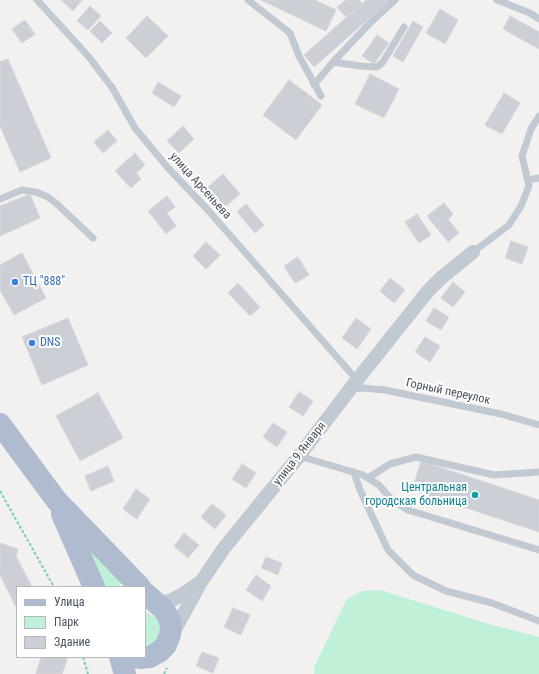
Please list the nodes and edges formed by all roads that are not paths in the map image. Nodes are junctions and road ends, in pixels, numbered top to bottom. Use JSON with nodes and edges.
{"nodes":[{"id":1,"x":37,"y":0,"type":"edge"},
{"id":2,"x":248,"y":0,"type":"edge"},
{"id":3,"x":395,"y":0,"type":"edge"},
{"id":4,"x":497,"y":0,"type":"edge"},
{"id":5,"x":539,"y":19,"type":"edge"},
{"id":6,"x":404,"y":27,"type":"dead end"},
{"id":7,"x":333,"y":62,"type":"junction"},
{"id":8,"x":314,"y":85,"type":"junction"},
{"id":9,"x":321,"y":96,"type":"dead end"},
{"id":10,"x":539,"y":116,"type":"edge"},
{"id":11,"x":539,"y":178,"type":"edge"},
{"id":12,"x":528,"y":180,"type":"junction"},
{"id":13,"x":0,"y":199,"type":"edge"},
{"id":14,"x":94,"y":238,"type":"dead end"},
{"id":15,"x":473,"y":252,"type":"joint"},
{"id":16,"x":354,"y":384,"type":"junction"},
{"id":17,"x":0,"y":424,"type":"edge"},
{"id":18,"x":539,"y":424,"type":"edge"},
{"id":19,"x":299,"y":456,"type":"junction"},
{"id":20,"x":354,"y":472,"type":"junction"},
{"id":21,"x":539,"y":472,"type":"edge"},
{"id":22,"x":368,"y":478,"type":"junction"},
{"id":23,"x":57,"y":501,"type":"junction"},
{"id":24,"x":539,"y":550,"type":"edge"},
{"id":25,"x":201,"y":582,"type":"junction"},
{"id":26,"x":94,"y":586,"type":"edge"},
{"id":27,"x":139,"y":586,"type":"edge"},
{"id":28,"x":148,"y":598,"type":"edge"},
{"id":29,"x":539,"y":621,"type":"edge"},
{"id":30,"x":167,"y":644,"type":"junction"},
{"id":31,"x":146,"y":657,"type":"edge"},
{"id":32,"x":120,"y":658,"type":"edge"},
{"id":33,"x":125,"y":674,"type":"edge"},
{"id":34,"x":149,"y":674,"type":"edge"}],
"edges":[{"from":1,"to":16,"type":"lane","name":"улица Арсеньева"},
{"from":2,"to":8,"type":"lane"},
{"from":3,"to":7,"type":"lane"},
{"from":4,"to":5,"type":"lane"},
{"from":6,"to":7,"type":"lane"},
{"from":7,"to":8,"type":"lane"},
{"from":8,"to":9,"type":"lane"},
{"from":10,"to":12,"type":"lane"},
{"from":11,"to":12,"type":"lane"},
{"from":12,"to":15,"type":"lane"},
{"from":13,"to":14,"type":"lane"},
{"from":15,"to":16,"type":"street","name":"улица 9 Января"},
{"from":16,"to":18,"type":"lane","name":"Горный переулок"},
{"from":16,"to":19,"type":"street","name":"улица 9 Января"},
{"from":17,"to":23,"type":"main road"},
{"from":19,"to":20,"type":"lane"},
{"from":19,"to":25,"type":"street","name":"улица 9 Января"},
{"from":20,"to":22,"type":"lane"},
{"from":20,"to":29,"type":"lane"},
{"from":21,"to":22,"type":"lane"},
{"from":22,"to":24,"type":"lane"},
{"from":23,"to":26,"type":"main road"},
{"from":23,"to":27,"type":"main road"},
{"from":25,"to":28,"type":"street"},
{"from":25,"to":30,"type":"street","name":"улица 9 Января"},
{"from":28,"to":30,"type":"main road"},
{"from":30,"to":31,"type":"main road"},
{"from":30,"to":34,"type":"main road","name":"улица 9 Января"},
{"from":32,"to":33,"type":"main road"}]}
